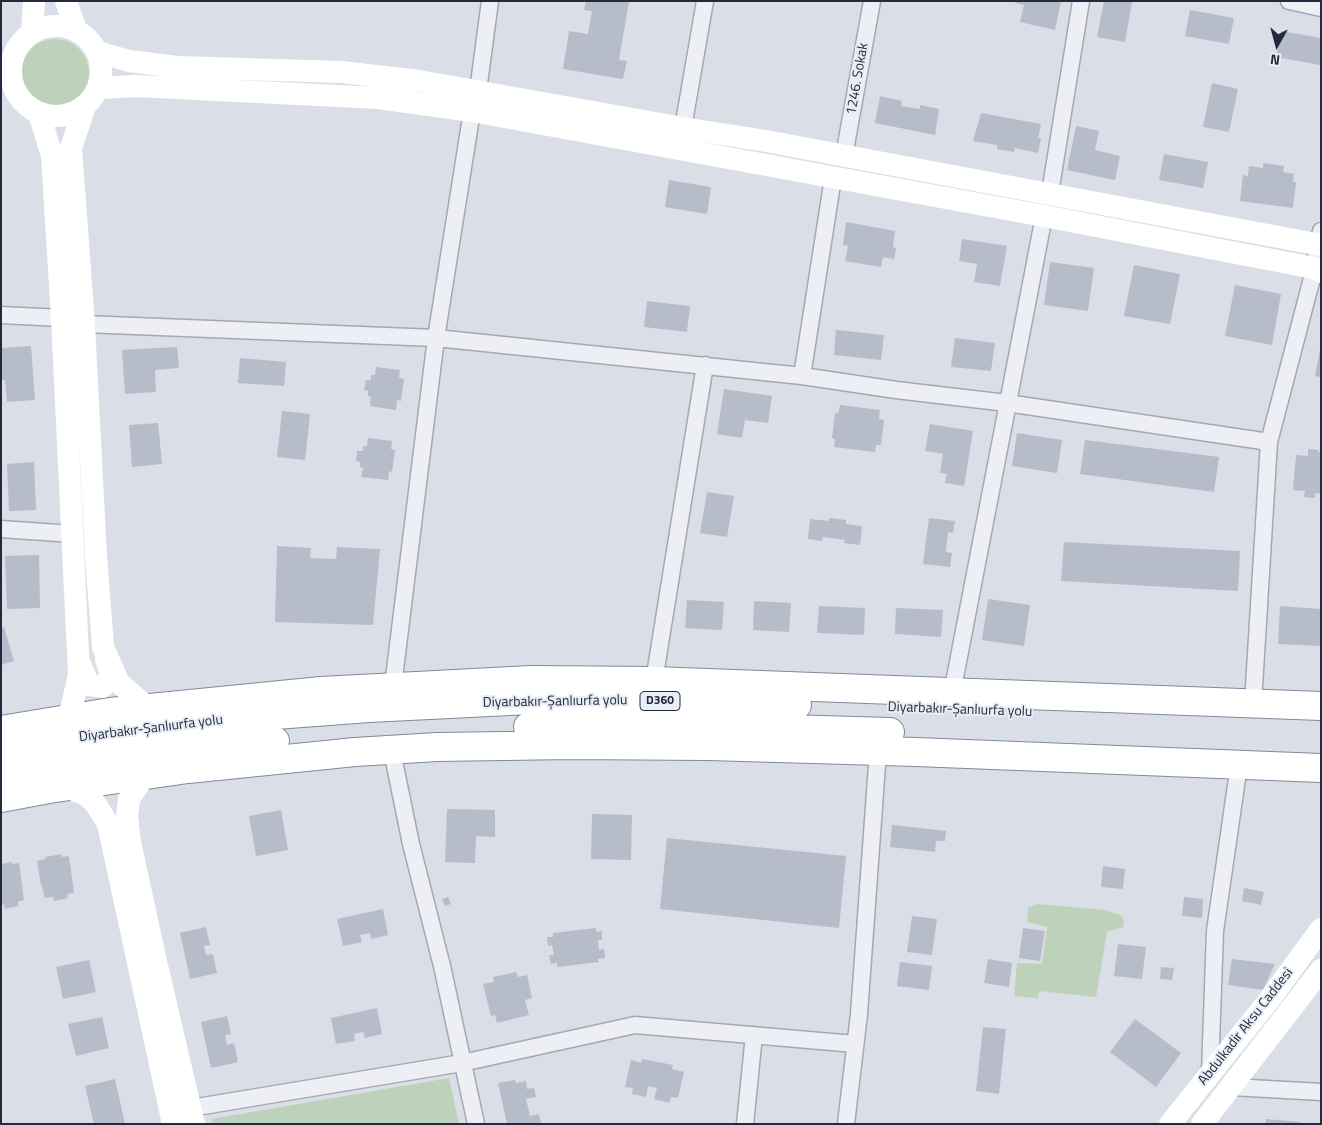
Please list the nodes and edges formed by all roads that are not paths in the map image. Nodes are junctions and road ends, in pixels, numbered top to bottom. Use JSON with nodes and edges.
{"nodes":[{"id":1,"x":34,"y":1,"type":"edge"},
{"id":2,"x":66,"y":1,"type":"edge"},
{"id":3,"x":490,"y":1,"type":"edge"},
{"id":4,"x":705,"y":1,"type":"edge"},
{"id":5,"x":872,"y":1,"type":"edge"},
{"id":6,"x":1081,"y":1,"type":"edge"},
{"id":7,"x":1289,"y":1,"type":"edge"},
{"id":8,"x":1321,"y":8,"type":"edge"},
{"id":9,"x":76,"y":30,"type":"junction"},
{"id":10,"x":32,"y":32,"type":"junction"},
{"id":11,"x":98,"y":52,"type":"junction"},
{"id":12,"x":7,"y":55,"type":"edge"},
{"id":13,"x":98,"y":88,"type":"junction"},
{"id":14,"x":10,"y":94,"type":"edge"},
{"id":15,"x":475,"y":101,"type":"junction"},
{"id":16,"x":85,"y":106,"type":"junction"},
{"id":17,"x":39,"y":113,"type":"junction"},
{"id":18,"x":683,"y":128,"type":"junction"},
{"id":19,"x":844,"y":156,"type":"junction"},
{"id":20,"x":832,"y":178,"type":"junction"},
{"id":21,"x":1050,"y":193,"type":"junction"},
{"id":22,"x":1044,"y":216,"type":"junction"},
{"id":23,"x":1320,"y":240,"type":"edge"},
{"id":24,"x":1317,"y":270,"type":"edge"},
{"id":25,"x":1,"y":315,"type":"edge"},
{"id":26,"x":62,"y":318,"type":"junction"},
{"id":27,"x":84,"y":324,"type":"junction"},
{"id":28,"x":436,"y":338,"type":"junction"},
{"id":29,"x":705,"y":366,"type":"junction"},
{"id":30,"x":802,"y":376,"type":"junction"},
{"id":31,"x":1007,"y":403,"type":"junction"},
{"id":32,"x":1269,"y":442,"type":"junction"},
{"id":33,"x":1,"y":529,"type":"edge"},
{"id":34,"x":73,"y":534,"type":"junction"},
{"id":35,"x":103,"y":647,"type":"junction"},
{"id":36,"x":77,"y":656,"type":"junction"},
{"id":37,"x":654,"y":680,"type":"junction"},
{"id":38,"x":393,"y":686,"type":"junction"},
{"id":39,"x":952,"y":693,"type":"junction"},
{"id":40,"x":1253,"y":703,"type":"junction"},
{"id":41,"x":1321,"y":706,"type":"edge"},
{"id":42,"x":147,"y":708,"type":"junction"},
{"id":43,"x":69,"y":718,"type":"junction"},
{"id":44,"x":1321,"y":725,"type":"edge"},
{"id":45,"x":1,"y":730,"type":"edge"},
{"id":46,"x":1,"y":751,"type":"edge"},
{"id":47,"x":392,"y":751,"type":"junction"},
{"id":48,"x":878,"y":751,"type":"junction"},
{"id":49,"x":1321,"y":752,"type":"edge"},
{"id":50,"x":1239,"y":765,"type":"junction"},
{"id":51,"x":1321,"y":768,"type":"edge"},
{"id":52,"x":1,"y":774,"type":"edge"},
{"id":53,"x":145,"y":775,"type":"junction"},
{"id":54,"x":66,"y":787,"type":"junction"},
{"id":55,"x":1,"y":798,"type":"edge"},
{"id":56,"x":1321,"y":929,"type":"edge"},
{"id":57,"x":1321,"y":970,"type":"edge"},
{"id":58,"x":754,"y":1035,"type":"junction"},
{"id":59,"x":856,"y":1044,"type":"junction"},
{"id":60,"x":462,"y":1063,"type":"junction"},
{"id":61,"x":1210,"y":1072,"type":"junction"},
{"id":62,"x":1232,"y":1087,"type":"junction"},
{"id":63,"x":1321,"y":1092,"type":"edge"},
{"id":64,"x":192,"y":1116,"type":"edge"},
{"id":65,"x":173,"y":1124,"type":"edge"},
{"id":66,"x":476,"y":1124,"type":"edge"},
{"id":67,"x":745,"y":1124,"type":"edge"},
{"id":68,"x":846,"y":1124,"type":"edge"},
{"id":69,"x":1170,"y":1124,"type":"edge"},
{"id":70,"x":1202,"y":1124,"type":"edge"}],
"edges":[{"from":1,"to":10,"type":"main road"},
{"from":2,"to":9,"type":"main road"},
{"from":3,"to":15,"type":"street"},
{"from":4,"to":18,"type":"street"},
{"from":5,"to":19,"type":"street","name":"1246. Sokak"},
{"from":6,"to":21,"type":"street"},
{"from":7,"to":8,"type":"street"},
{"from":9,"to":10,"type":"main road"},
{"from":9,"to":11,"type":"main road"},
{"from":10,"to":12,"type":"main road"},
{"from":11,"to":13,"type":"main road"},
{"from":11,"to":15,"type":"main road"},
{"from":12,"to":14,"type":"main road"},
{"from":13,"to":15,"type":"main road"},
{"from":13,"to":16,"type":"main road"},
{"from":14,"to":17,"type":"main road"},
{"from":15,"to":18,"type":"main road"},
{"from":15,"to":20,"type":"main road"},
{"from":15,"to":28,"type":"street"},
{"from":16,"to":17,"type":"main road"},
{"from":16,"to":27,"type":"main road"},
{"from":17,"to":26,"type":"main road"},
{"from":18,"to":19,"type":"main road"},
{"from":19,"to":21,"type":"main road"},
{"from":20,"to":22,"type":"main road"},
{"from":20,"to":30,"type":"street"},
{"from":21,"to":23,"type":"main road"},
{"from":22,"to":24,"type":"main road"},
{"from":22,"to":31,"type":"street"},
{"from":23,"to":24,"type":"street"},
{"from":24,"to":32,"type":"street"},
{"from":25,"to":26,"type":"street"},
{"from":26,"to":34,"type":"main road"},
{"from":27,"to":28,"type":"street"},
{"from":27,"to":35,"type":"main road"},
{"from":28,"to":29,"type":"street"},
{"from":28,"to":38,"type":"street"},
{"from":29,"to":30,"type":"street"},
{"from":29,"to":37,"type":"street"},
{"from":30,"to":31,"type":"street"},
{"from":31,"to":32,"type":"street"},
{"from":31,"to":39,"type":"street"},
{"from":32,"to":40,"type":"street"},
{"from":33,"to":34,"type":"street"},
{"from":34,"to":36,"type":"main road"},
{"from":35,"to":36,"type":"main road"},
{"from":35,"to":42,"type":"main road"},
{"from":36,"to":43,"type":"main road"},
{"from":37,"to":38,"type":"highway"},
{"from":37,"to":39,"type":"highway"},
{"from":38,"to":42,"type":"highway"},
{"from":39,"to":40,"type":"highway"},
{"from":40,"to":41,"type":"highway"},
{"from":42,"to":43,"type":"highway"},
{"from":43,"to":45,"type":"highway"},
{"from":44,"to":46,"type":"highway","name":"Diyarbakır-Şanlıurfa yolu","number":"D360"},
{"from":47,"to":48,"type":"highway"},
{"from":47,"to":53,"type":"highway"},
{"from":47,"to":60,"type":"street"},
{"from":48,"to":50,"type":"highway"},
{"from":48,"to":59,"type":"street"},
{"from":49,"to":52,"type":"highway","name":"Diyarbakır-Şanlıurfa yolu","number":"D360"},
{"from":50,"to":51,"type":"highway"},
{"from":50,"to":61,"type":"street"},
{"from":53,"to":54,"type":"highway"},
{"from":53,"to":64,"type":"main road"},
{"from":54,"to":55,"type":"highway"},
{"from":54,"to":65,"type":"main road"},
{"from":56,"to":61,"type":"main road","name":"Abdulkadir Aksu Caddesi"},
{"from":57,"to":62,"type":"main road","name":"Abdulkadir Aksu Caddesi"},
{"from":58,"to":59,"type":"street"},
{"from":58,"to":60,"type":"street"},
{"from":58,"to":67,"type":"street"},
{"from":59,"to":68,"type":"street"},
{"from":60,"to":64,"type":"street"},
{"from":60,"to":66,"type":"street"},
{"from":61,"to":69,"type":"main road","name":"Abdulkadir Aksu Caddesi"},
{"from":62,"to":63,"type":"street"},
{"from":62,"to":70,"type":"main road","name":"Abdulkadir Aksu Caddesi"}]}
